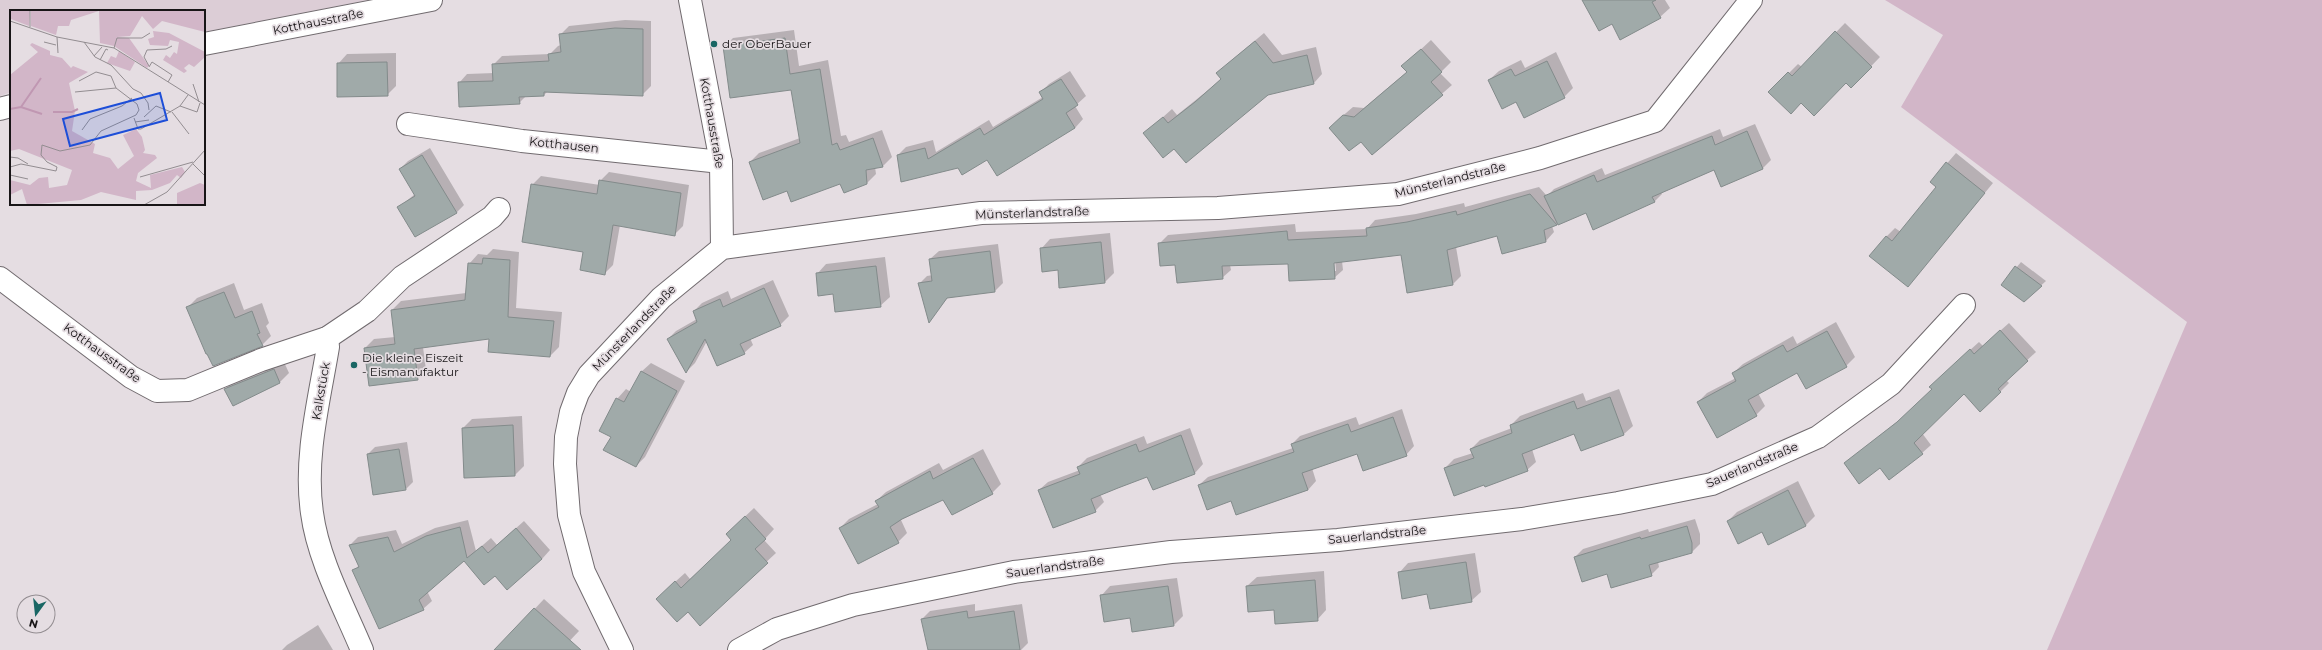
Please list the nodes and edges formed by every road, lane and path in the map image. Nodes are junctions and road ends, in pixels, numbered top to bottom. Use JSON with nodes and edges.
{"nodes":[{"id":1,"x":431,"y":0,"type":"edge"},
{"id":2,"x":690,"y":0,"type":"edge"},
{"id":3,"x":1751,"y":0,"type":"edge"},
{"id":4,"x":205,"y":44,"type":"edge"},
{"id":5,"x":10,"y":106,"type":"edge"},
{"id":6,"x":0,"y":110,"type":"edge"},
{"id":7,"x":408,"y":124,"type":"dead end"},
{"id":8,"x":721,"y":162,"type":"junction"},
{"id":9,"x":498,"y":208,"type":"dead end"},
{"id":10,"x":722,"y":248,"type":"junction"},
{"id":11,"x":0,"y":278,"type":"edge"},
{"id":12,"x":1964,"y":305,"type":"dead end"},
{"id":13,"x":328,"y":342,"type":"junction"},
{"id":14,"x":362,"y":650,"type":"edge"},
{"id":15,"x":622,"y":650,"type":"edge"},
{"id":16,"x":738,"y":650,"type":"edge"}],
"edges":[{"from":1,"to":4,"type":"street","name":"Kotthausstraße"},
{"from":2,"to":8,"type":"street","name":"Kotthausstraße"},
{"from":3,"to":10,"type":"street","name":"Münsterlandstraße"},
{"from":5,"to":6,"type":"street"},
{"from":7,"to":8,"type":"street","name":"Kotthausen"},
{"from":8,"to":10,"type":"street","name":"Kotthausstraße"},
{"from":9,"to":13,"type":"street"},
{"from":10,"to":15,"type":"street","name":"Münsterlandstraße"},
{"from":11,"to":13,"type":"street","name":"Kotthausstraße"},
{"from":12,"to":16,"type":"street","name":"Sauerlandstraße"},
{"from":13,"to":14,"type":"street","name":"Kalkstück"}]}
